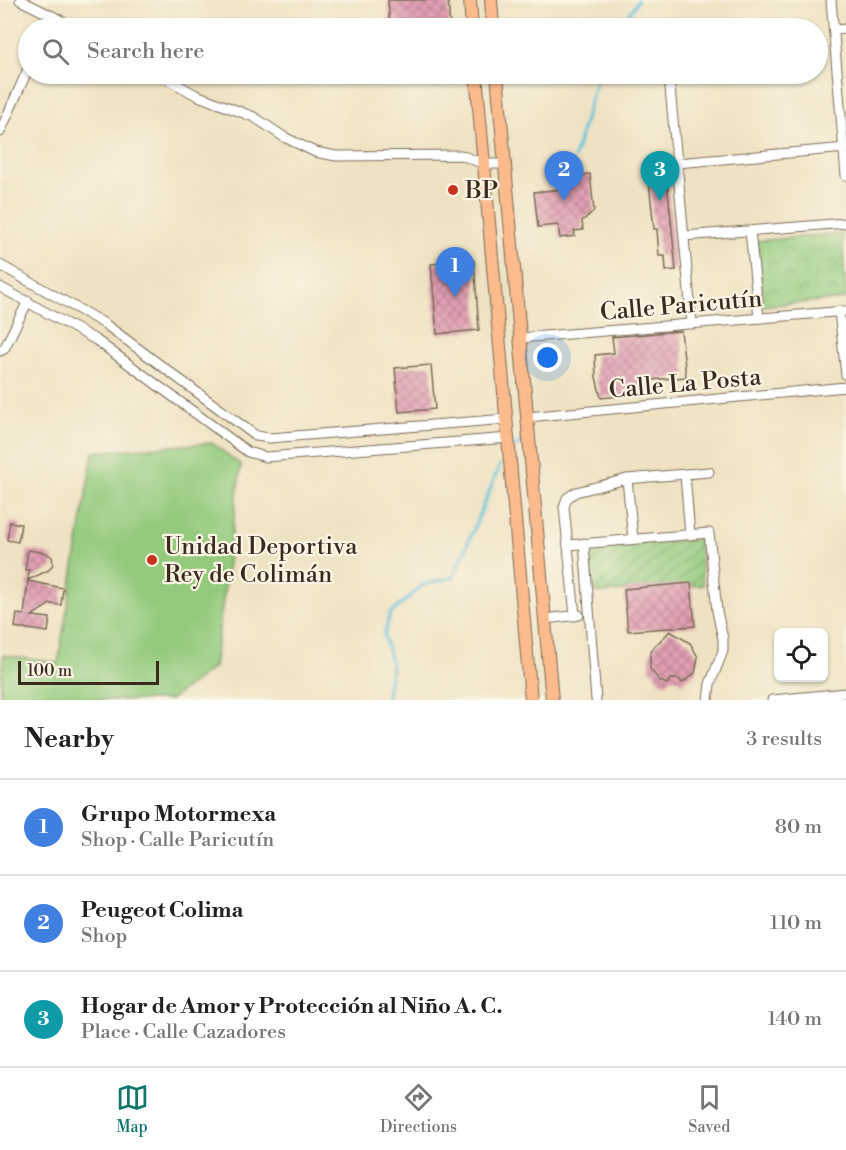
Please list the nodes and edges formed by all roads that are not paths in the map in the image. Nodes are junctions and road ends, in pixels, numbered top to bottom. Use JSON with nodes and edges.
{"nodes":[{"id":1,"x":20,"y":0,"type":"edge"},
{"id":2,"x":470,"y":0,"type":"edge"},
{"id":3,"x":491,"y":0,"type":"edge"},
{"id":4,"x":831,"y":0,"type":"edge"},
{"id":5,"x":53,"y":16,"type":"joint"},
{"id":6,"x":57,"y":18,"type":"edge"},
{"id":7,"x":471,"y":18,"type":"edge"},
{"id":8,"x":492,"y":18,"type":"edge"},
{"id":9,"x":846,"y":29,"type":"edge"},
{"id":10,"x":834,"y":30,"type":"junction"},
{"id":11,"x":21,"y":84,"type":"edge"},
{"id":12,"x":176,"y":84,"type":"edge"},
{"id":13,"x":477,"y":84,"type":"edge"},
{"id":14,"x":498,"y":84,"type":"edge"},
{"id":15,"x":670,"y":84,"type":"edge"},
{"id":16,"x":842,"y":86,"type":"edge"},
{"id":17,"x":0,"y":132,"type":"edge"},
{"id":18,"x":845,"y":148,"type":"edge"},
{"id":19,"x":677,"y":163,"type":"junction"},
{"id":20,"x":484,"y":164,"type":"junction"},
{"id":21,"x":504,"y":164,"type":"junction"},
{"id":22,"x":846,"y":176,"type":"edge"},
{"id":23,"x":846,"y":223,"type":"edge"},
{"id":24,"x":750,"y":231,"type":"junction"},
{"id":25,"x":684,"y":236,"type":"junction"},
{"id":26,"x":0,"y":265,"type":"edge"},
{"id":27,"x":0,"y":287,"type":"edge"},
{"id":28,"x":28,"y":301,"type":"junction"},
{"id":29,"x":842,"y":311,"type":"edge"},
{"id":30,"x":759,"y":318,"type":"junction"},
{"id":31,"x":692,"y":324,"type":"junction"},
{"id":32,"x":520,"y":338,"type":"junction"},
{"id":33,"x":0,"y":351,"type":"edge"},
{"id":34,"x":846,"y":375,"type":"edge"},
{"id":35,"x":846,"y":387,"type":"edge"},
{"id":36,"x":527,"y":417,"type":"junction"},
{"id":37,"x":507,"y":419,"type":"junction"},
{"id":38,"x":243,"y":428,"type":"junction"},
{"id":39,"x":509,"y":438,"type":"junction"},
{"id":40,"x":233,"y":442,"type":"junction"},
{"id":41,"x":709,"y":472,"type":"dead end"},
{"id":42,"x":685,"y":475,"type":"junction"},
{"id":43,"x":532,"y":477,"type":"junction"},
{"id":44,"x":512,"y":479,"type":"junction"},
{"id":45,"x":627,"y":479,"type":"junction"},
{"id":46,"x":690,"y":535,"type":"junction"},
{"id":47,"x":633,"y":539,"type":"junction"},
{"id":48,"x":584,"y":543,"type":"junction"},
{"id":49,"x":568,"y":545,"type":"junction"},
{"id":50,"x":590,"y":614,"type":"junction"},
{"id":51,"x":575,"y":616,"type":"junction"},
{"id":52,"x":545,"y":619,"type":"junction"},
{"id":53,"x":846,"y":693,"type":"edge"},
{"id":54,"x":531,"y":700,"type":"edge"},
{"id":55,"x":552,"y":700,"type":"edge"},
{"id":56,"x":596,"y":700,"type":"edge"},
{"id":57,"x":708,"y":700,"type":"edge"},
{"id":58,"x":772,"y":700,"type":"edge"}],
"edges":[{"from":1,"to":5,"type":"street"},
{"from":2,"to":7,"type":"main road"},
{"from":3,"to":8,"type":"main road"},
{"from":4,"to":10,"type":"street"},
{"from":5,"to":6,"type":"street"},
{"from":9,"to":10,"type":"street"},
{"from":10,"to":16,"type":"street"},
{"from":11,"to":17,"type":"street"},
{"from":12,"to":20,"type":"street"},
{"from":13,"to":20,"type":"main road"},
{"from":14,"to":21,"type":"main road"},
{"from":15,"to":19,"type":"street"},
{"from":16,"to":18,"type":"street"},
{"from":18,"to":19,"type":"street"},
{"from":18,"to":22,"type":"street"},
{"from":19,"to":25,"type":"street"},
{"from":20,"to":21,"type":"street"},
{"from":20,"to":37,"type":"main road"},
{"from":21,"to":32,"type":"main road"},
{"from":23,"to":24,"type":"street"},
{"from":24,"to":25,"type":"street"},
{"from":24,"to":30,"type":"street"},
{"from":25,"to":31,"type":"street"},
{"from":26,"to":38,"type":"street"},
{"from":27,"to":28,"type":"street"},
{"from":28,"to":33,"type":"street"},
{"from":28,"to":40,"type":"street"},
{"from":29,"to":30,"type":"street","name":"Calle Paricutín"},
{"from":29,"to":34,"type":"street"},
{"from":30,"to":31,"type":"street","name":"Calle Paricutín"},
{"from":31,"to":32,"type":"street","name":"Calle Paricutín"},
{"from":32,"to":36,"type":"main road"},
{"from":35,"to":36,"type":"street","name":"Calle La Posta"},
{"from":36,"to":43,"type":"main road"},
{"from":37,"to":38,"type":"street"},
{"from":37,"to":39,"type":"main road"},
{"from":38,"to":40,"type":"street"},
{"from":39,"to":40,"type":"street"},
{"from":39,"to":44,"type":"main road"},
{"from":41,"to":42,"type":"street"},
{"from":42,"to":45,"type":"street"},
{"from":42,"to":46,"type":"street"},
{"from":43,"to":44,"type":"main road"},
{"from":43,"to":52,"type":"main road"},
{"from":44,"to":54,"type":"main road"},
{"from":45,"to":47,"type":"street"},
{"from":45,"to":49,"type":"street"},
{"from":46,"to":47,"type":"street"},
{"from":46,"to":57,"type":"street"},
{"from":47,"to":48,"type":"street"},
{"from":48,"to":49,"type":"street"},
{"from":48,"to":50,"type":"street"},
{"from":49,"to":51,"type":"street"},
{"from":50,"to":51,"type":"street"},
{"from":50,"to":56,"type":"street"},
{"from":51,"to":52,"type":"street"},
{"from":52,"to":55,"type":"main road"},
{"from":53,"to":58,"type":"street"}]}
